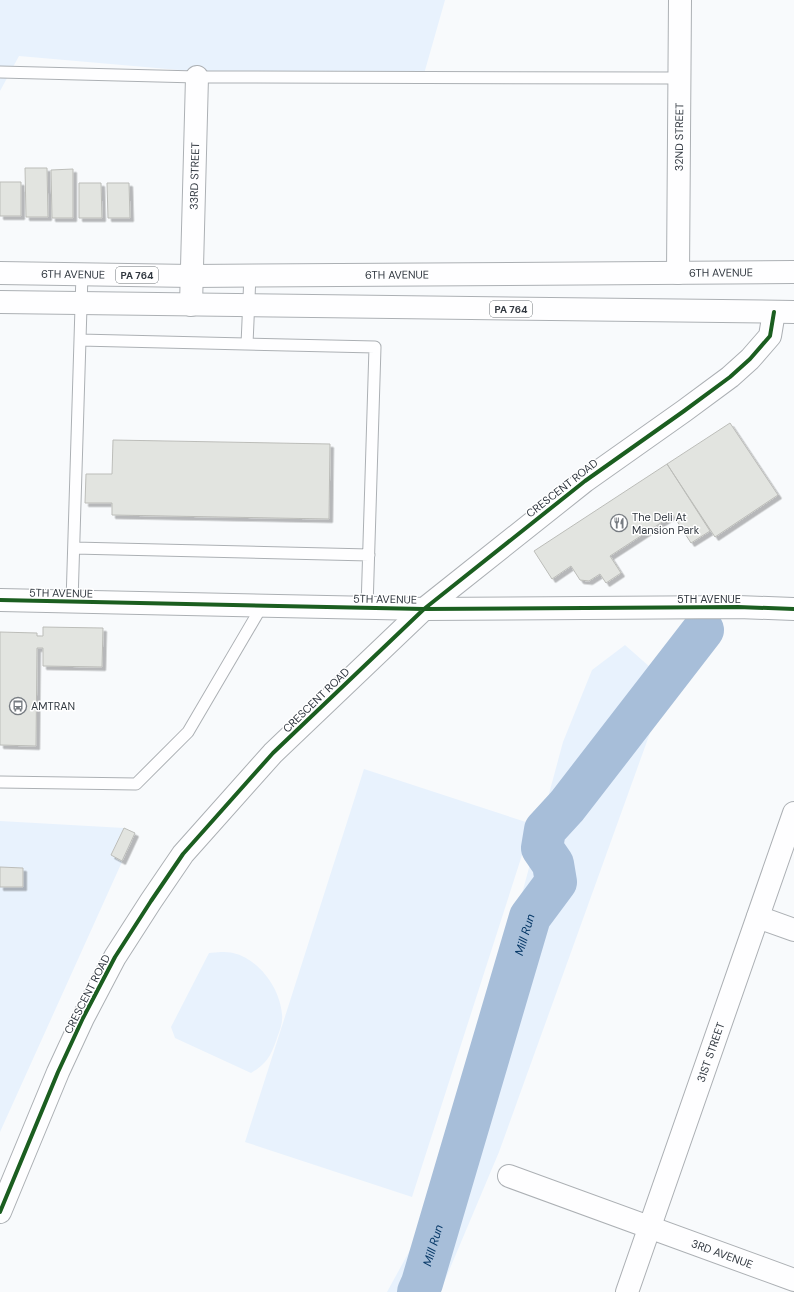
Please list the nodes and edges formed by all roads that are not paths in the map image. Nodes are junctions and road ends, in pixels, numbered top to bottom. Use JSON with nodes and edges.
{"nodes":[{"id":1,"x":680,"y":0,"type":"edge"},
{"id":2,"x":0,"y":72,"type":"edge"},
{"id":3,"x":197,"y":77,"type":"junction"},
{"id":4,"x":679,"y":78,"type":"junction"},
{"id":5,"x":0,"y":272,"type":"edge"},
{"id":6,"x":794,"y":272,"type":"edge"},
{"id":7,"x":82,"y":274,"type":"junction"},
{"id":8,"x":678,"y":274,"type":"junction"},
{"id":9,"x":250,"y":275,"type":"junction"},
{"id":10,"x":192,"y":276,"type":"junction"},
{"id":11,"x":0,"y":302,"type":"edge"},
{"id":12,"x":81,"y":303,"type":"junction"},
{"id":13,"x":191,"y":305,"type":"junction"},
{"id":14,"x":249,"y":305,"type":"junction"},
{"id":15,"x":784,"y":312,"type":"edge"},
{"id":16,"x":80,"y":340,"type":"junction"},
{"id":17,"x":247,"y":344,"type":"junction"},
{"id":18,"x":74,"y":548,"type":"junction"},
{"id":19,"x":368,"y":555,"type":"junction"},
{"id":20,"x":0,"y":600,"type":"edge"},
{"id":21,"x":72,"y":602,"type":"junction"},
{"id":22,"x":262,"y":606,"type":"junction"},
{"id":23,"x":367,"y":608,"type":"junction"},
{"id":24,"x":424,"y":609,"type":"junction"},
{"id":25,"x":794,"y":609,"type":"edge"},
{"id":26,"x":0,"y":782,"type":"edge"},
{"id":27,"x":794,"y":813,"type":"edge"},
{"id":28,"x":758,"y":917,"type":"junction"},
{"id":29,"x":794,"y":930,"type":"edge"},
{"id":30,"x":509,"y":1176,"type":"dead end"},
{"id":31,"x":0,"y":1212,"type":"edge"},
{"id":32,"x":650,"y":1228,"type":"junction"},
{"id":33,"x":794,"y":1280,"type":"edge"},
{"id":34,"x":627,"y":1292,"type":"edge"}],
"edges":[{"from":1,"to":4,"type":"street","name":"32ND STREET"},
{"from":2,"to":3,"type":"lane"},
{"from":3,"to":4,"type":"lane"},
{"from":3,"to":10,"type":"street","name":"33RD STREET"},
{"from":4,"to":8,"type":"street","name":"32ND STREET"},
{"from":5,"to":7,"type":"street","name":"6TH AVENUE","number":"PA 764"},
{"from":6,"to":8,"type":"street","name":"6TH AVENUE","number":"PA 764"},
{"from":7,"to":10,"type":"street","name":"6TH AVENUE","number":"PA 764"},
{"from":7,"to":12,"type":"lane"},
{"from":8,"to":9,"type":"street","name":"6TH AVENUE","number":"PA 764"},
{"from":9,"to":10,"type":"street","name":"6TH AVENUE","number":"PA 764"},
{"from":9,"to":14,"type":"lane"},
{"from":10,"to":13,"type":"street","name":"33RD STREET"},
{"from":11,"to":12,"type":"street","number":"PA 764"},
{"from":12,"to":13,"type":"street","number":"PA 764"},
{"from":12,"to":16,"type":"lane"},
{"from":13,"to":14,"type":"street","number":"PA 764"},
{"from":14,"to":15,"type":"street","number":"PA 764"},
{"from":14,"to":17,"type":"lane"},
{"from":15,"to":24,"type":"street","name":"CRESCENT ROAD"},
{"from":16,"to":17,"type":"lane"},
{"from":16,"to":18,"type":"lane"},
{"from":17,"to":19,"type":"lane"},
{"from":18,"to":19,"type":"lane"},
{"from":18,"to":21,"type":"lane"},
{"from":19,"to":23,"type":"lane"},
{"from":20,"to":21,"type":"street","name":"5TH AVENUE"},
{"from":21,"to":22,"type":"street","name":"5TH AVENUE"},
{"from":22,"to":23,"type":"street","name":"5TH AVENUE"},
{"from":22,"to":26,"type":"lane"},
{"from":23,"to":24,"type":"street","name":"5TH AVENUE"},
{"from":24,"to":25,"type":"street","name":"5TH AVENUE"},
{"from":24,"to":31,"type":"street","name":"CRESCENT ROAD"},
{"from":27,"to":28,"type":"street","name":"31ST STREET"},
{"from":28,"to":29,"type":"street"},
{"from":28,"to":32,"type":"street","name":"31ST STREET"},
{"from":30,"to":32,"type":"street","name":"3RD AVENUE"},
{"from":32,"to":33,"type":"street","name":"3RD AVENUE"},
{"from":32,"to":34,"type":"street","name":"31ST STREET"}]}
